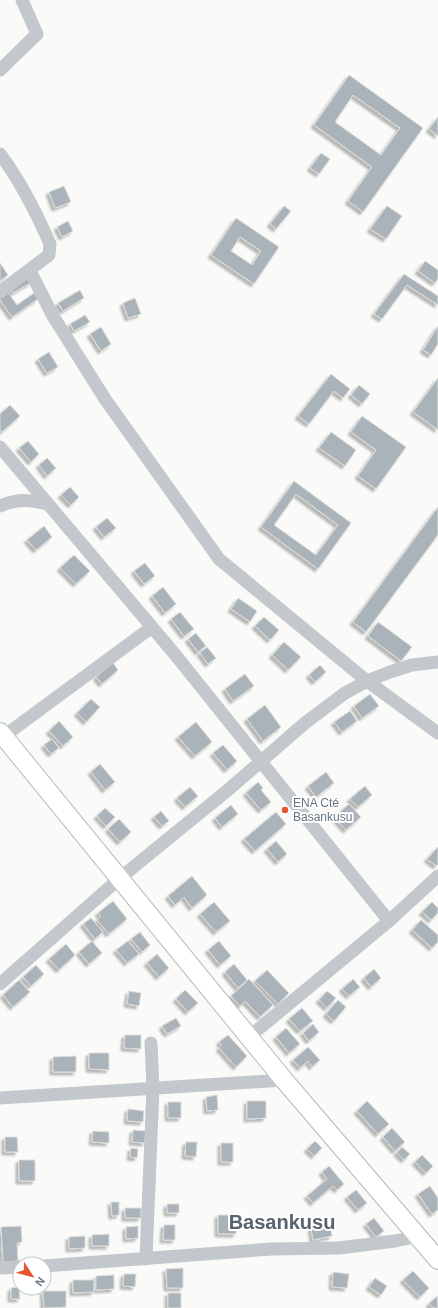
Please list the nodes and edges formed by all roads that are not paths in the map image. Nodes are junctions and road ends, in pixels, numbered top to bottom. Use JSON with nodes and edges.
{"nodes":[{"id":1,"x":22,"y":0,"type":"edge"},
{"id":2,"x":0,"y":70,"type":"edge"},
{"id":3,"x":0,"y":154,"type":"edge"},
{"id":4,"x":30,"y":271,"type":"junction"},
{"id":5,"x":0,"y":292,"type":"edge"},
{"id":6,"x":0,"y":447,"type":"edge"},
{"id":7,"x":48,"y":504,"type":"junction"},
{"id":8,"x":0,"y":506,"type":"edge"},
{"id":9,"x":152,"y":627,"type":"junction"},
{"id":10,"x":438,"y":662,"type":"edge"},
{"id":11,"x":367,"y":681,"type":"junction"},
{"id":12,"x":438,"y":733,"type":"edge"},
{"id":13,"x":1,"y":735,"type":"edge"},
{"id":14,"x":261,"y":761,"type":"junction"},
{"id":15,"x":438,"y":876,"type":"edge"},
{"id":16,"x":120,"y":878,"type":"junction"},
{"id":17,"x":389,"y":921,"type":"junction"},
{"id":18,"x":0,"y":984,"type":"edge"},
{"id":19,"x":249,"y":1037,"type":"junction"},
{"id":20,"x":151,"y":1043,"type":"dead end"},
{"id":21,"x":284,"y":1080,"type":"junction"},
{"id":22,"x":153,"y":1088,"type":"junction"},
{"id":23,"x":0,"y":1098,"type":"edge"},
{"id":24,"x":419,"y":1236,"type":"junction"},
{"id":25,"x":146,"y":1259,"type":"junction"},
{"id":26,"x":438,"y":1260,"type":"edge"},
{"id":27,"x":52,"y":1265,"type":"edge"},
{"id":28,"x":12,"y":1267,"type":"edge"},
{"id":29,"x":0,"y":1268,"type":"edge"}],
"edges":[{"from":1,"to":2,"type":"street"},
{"from":3,"to":4,"type":"street"},
{"from":4,"to":5,"type":"street"},
{"from":4,"to":11,"type":"street"},
{"from":6,"to":7,"type":"street"},
{"from":7,"to":8,"type":"street"},
{"from":7,"to":9,"type":"street"},
{"from":9,"to":13,"type":"street"},
{"from":9,"to":14,"type":"street"},
{"from":10,"to":11,"type":"street"},
{"from":11,"to":12,"type":"street"},
{"from":11,"to":14,"type":"street"},
{"from":13,"to":16,"type":"street"},
{"from":14,"to":16,"type":"street"},
{"from":14,"to":17,"type":"street"},
{"from":15,"to":17,"type":"street"},
{"from":16,"to":18,"type":"street"},
{"from":16,"to":19,"type":"street"},
{"from":17,"to":19,"type":"street"},
{"from":19,"to":21,"type":"street"},
{"from":20,"to":22,"type":"street"},
{"from":21,"to":22,"type":"street"},
{"from":21,"to":24,"type":"street"},
{"from":22,"to":23,"type":"street"},
{"from":22,"to":25,"type":"street"},
{"from":24,"to":25,"type":"street"},
{"from":24,"to":26,"type":"street"},
{"from":25,"to":27,"type":"street"},
{"from":28,"to":29,"type":"street"}]}
